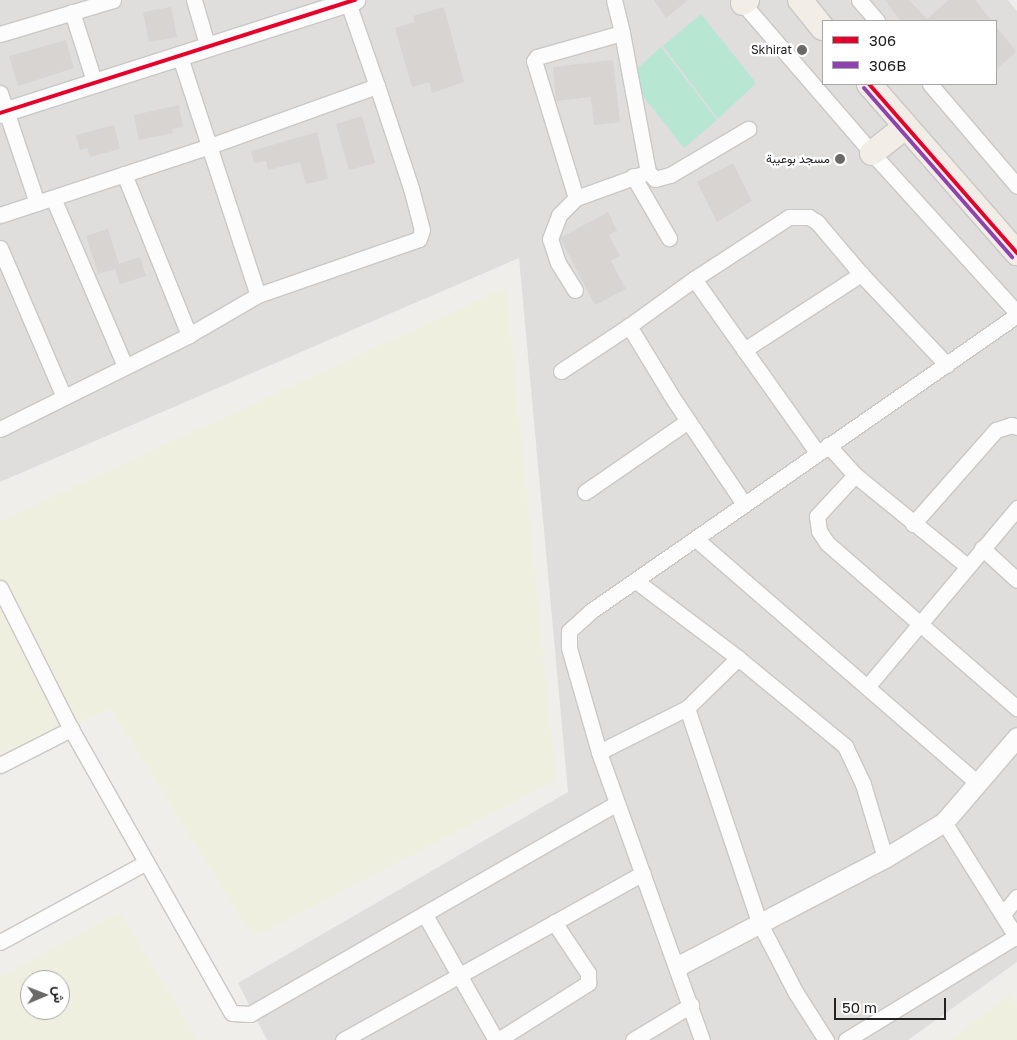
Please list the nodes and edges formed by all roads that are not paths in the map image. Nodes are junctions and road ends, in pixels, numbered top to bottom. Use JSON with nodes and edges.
{"nodes":[{"id":1,"x":113,"y":0,"type":"edge"},
{"id":2,"x":194,"y":0,"type":"edge"},
{"id":3,"x":614,"y":0,"type":"edge"},
{"id":4,"x":859,"y":0,"type":"edge"},
{"id":5,"x":350,"y":1,"type":"edge"},
{"id":6,"x":743,"y":1,"type":"edge"},
{"id":7,"x":806,"y":2,"type":"edge"},
{"id":8,"x":72,"y":12,"type":"junction"},
{"id":9,"x":876,"y":20,"type":"edge"},
{"id":10,"x":822,"y":26,"type":"edge"},
{"id":11,"x":622,"y":33,"type":"junction"},
{"id":12,"x":0,"y":34,"type":"edge"},
{"id":13,"x":208,"y":48,"type":"junction"},
{"id":14,"x":180,"y":57,"type":"junction"},
{"id":15,"x":95,"y":84,"type":"junction"},
{"id":16,"x":870,"y":85,"type":"edge"},
{"id":17,"x":931,"y":85,"type":"edge"},
{"id":18,"x":377,"y":86,"type":"junction"},
{"id":19,"x":0,"y":93,"type":"edge"},
{"id":20,"x":3,"y":112,"type":"edge"},
{"id":21,"x":905,"y":127,"type":"junction"},
{"id":22,"x":748,"y":129,"type":"dead end"},
{"id":23,"x":210,"y":146,"type":"junction"},
{"id":24,"x":872,"y":153,"type":"junction"},
{"id":25,"x":124,"y":174,"type":"junction"},
{"id":26,"x":641,"y":174,"type":"junction"},
{"id":27,"x":1017,"y":186,"type":"edge"},
{"id":28,"x":53,"y":198,"type":"junction"},
{"id":29,"x":576,"y":198,"type":"junction"},
{"id":30,"x":37,"y":203,"type":"junction"},
{"id":31,"x":0,"y":215,"type":"edge"},
{"id":32,"x":669,"y":238,"type":"dead end"},
{"id":33,"x":0,"y":248,"type":"edge"},
{"id":34,"x":1017,"y":253,"type":"edge"},
{"id":35,"x":861,"y":274,"type":"junction"},
{"id":36,"x":694,"y":279,"type":"junction"},
{"id":37,"x":575,"y":290,"type":"dead end"},
{"id":38,"x":258,"y":295,"type":"junction"},
{"id":39,"x":1017,"y":314,"type":"edge"},
{"id":40,"x":629,"y":326,"type":"junction"},
{"id":41,"x":189,"y":336,"type":"junction"},
{"id":42,"x":744,"y":350,"type":"junction"},
{"id":43,"x":947,"y":365,"type":"junction"},
{"id":44,"x":125,"y":366,"type":"junction"},
{"id":45,"x":561,"y":371,"type":"dead end"},
{"id":46,"x":64,"y":397,"type":"junction"},
{"id":47,"x":688,"y":421,"type":"junction"},
{"id":48,"x":1,"y":425,"type":"edge"},
{"id":49,"x":1017,"y":427,"type":"edge"},
{"id":50,"x":822,"y":449,"type":"junction"},
{"id":51,"x":855,"y":475,"type":"junction"},
{"id":52,"x":585,"y":492,"type":"dead end"},
{"id":53,"x":744,"y":504,"type":"junction"},
{"id":54,"x":1017,"y":508,"type":"edge"},
{"id":55,"x":913,"y":524,"type":"junction"},
{"id":56,"x":697,"y":540,"type":"junction"},
{"id":57,"x":982,"y":548,"type":"junction"},
{"id":58,"x":966,"y":566,"type":"junction"},
{"id":59,"x":1017,"y":580,"type":"edge"},
{"id":60,"x":636,"y":581,"type":"junction"},
{"id":61,"x":0,"y":588,"type":"edge"},
{"id":62,"x":921,"y":622,"type":"junction"},
{"id":63,"x":738,"y":658,"type":"junction"},
{"id":64,"x":867,"y":687,"type":"junction"},
{"id":65,"x":687,"y":708,"type":"junction"},
{"id":66,"x":1017,"y":708,"type":"edge"},
{"id":67,"x":71,"y":729,"type":"junction"},
{"id":68,"x":1017,"y":737,"type":"edge"},
{"id":69,"x":599,"y":752,"type":"junction"},
{"id":70,"x":0,"y":765,"type":"edge"},
{"id":71,"x":978,"y":783,"type":"junction"},
{"id":72,"x":617,"y":803,"type":"junction"},
{"id":73,"x":944,"y":822,"type":"junction"},
{"id":74,"x":885,"y":858,"type":"junction"},
{"id":75,"x":145,"y":863,"type":"junction"},
{"id":76,"x":643,"y":873,"type":"junction"},
{"id":77,"x":1017,"y":898,"type":"edge"},
{"id":78,"x":1003,"y":914,"type":"junction"},
{"id":79,"x":425,"y":915,"type":"junction"},
{"id":80,"x":554,"y":922,"type":"junction"},
{"id":81,"x":759,"y":922,"type":"junction"},
{"id":82,"x":1016,"y":938,"type":"edge"},
{"id":83,"x":0,"y":942,"type":"edge"},
{"id":84,"x":678,"y":966,"type":"junction"},
{"id":85,"x":461,"y":977,"type":"junction"},
{"id":86,"x":691,"y":1005,"type":"junction"},
{"id":87,"x":343,"y":1040,"type":"edge"},
{"id":88,"x":497,"y":1040,"type":"edge"},
{"id":89,"x":633,"y":1040,"type":"edge"},
{"id":90,"x":702,"y":1040,"type":"edge"},
{"id":91,"x":826,"y":1040,"type":"edge"},
{"id":92,"x":846,"y":1040,"type":"edge"}],
"edges":[{"from":1,"to":8,"type":"street"},
{"from":2,"to":13,"type":"street"},
{"from":3,"to":11,"type":"street"},
{"from":4,"to":9,"type":"street"},
{"from":5,"to":13,"type":"street"},
{"from":5,"to":18,"type":"street"},
{"from":6,"to":24,"type":"street"},
{"from":7,"to":10,"type":"main road"},
{"from":8,"to":12,"type":"street"},
{"from":8,"to":15,"type":"street"},
{"from":11,"to":26,"type":"street"},
{"from":11,"to":29,"type":"street"},
{"from":13,"to":14,"type":"street"},
{"from":14,"to":15,"type":"street"},
{"from":14,"to":23,"type":"street"},
{"from":15,"to":20,"type":"street"},
{"from":16,"to":21,"type":"main road"},
{"from":17,"to":27,"type":"street"},
{"from":18,"to":23,"type":"street"},
{"from":18,"to":38,"type":"street"},
{"from":19,"to":20,"type":"street"},
{"from":20,"to":30,"type":"street"},
{"from":21,"to":24,"type":"main road"},
{"from":21,"to":34,"type":"main road"},
{"from":22,"to":26,"type":"street"},
{"from":23,"to":25,"type":"street"},
{"from":23,"to":38,"type":"street"},
{"from":24,"to":39,"type":"street"},
{"from":25,"to":28,"type":"street"},
{"from":25,"to":41,"type":"street"},
{"from":26,"to":29,"type":"street"},
{"from":26,"to":32,"type":"street"},
{"from":28,"to":30,"type":"street"},
{"from":28,"to":44,"type":"street"},
{"from":29,"to":37,"type":"street"},
{"from":30,"to":31,"type":"street"},
{"from":33,"to":46,"type":"street"},
{"from":35,"to":36,"type":"street"},
{"from":35,"to":42,"type":"street"},
{"from":35,"to":43,"type":"street"},
{"from":36,"to":40,"type":"street"},
{"from":36,"to":42,"type":"street"},
{"from":38,"to":41,"type":"street"},
{"from":39,"to":43,"type":"street"},
{"from":40,"to":45,"type":"street"},
{"from":40,"to":47,"type":"street"},
{"from":41,"to":44,"type":"street"},
{"from":42,"to":50,"type":"street"},
{"from":43,"to":50,"type":"street"},
{"from":44,"to":46,"type":"street"},
{"from":46,"to":48,"type":"street"},
{"from":47,"to":52,"type":"street"},
{"from":47,"to":53,"type":"street"},
{"from":49,"to":55,"type":"street"},
{"from":50,"to":51,"type":"street"},
{"from":50,"to":53,"type":"street"},
{"from":51,"to":55,"type":"street"},
{"from":51,"to":62,"type":"street"},
{"from":53,"to":56,"type":"street"},
{"from":54,"to":57,"type":"street"},
{"from":55,"to":58,"type":"street"},
{"from":56,"to":60,"type":"street"},
{"from":56,"to":64,"type":"street"},
{"from":57,"to":58,"type":"street"},
{"from":57,"to":59,"type":"street"},
{"from":58,"to":62,"type":"street"},
{"from":60,"to":63,"type":"street"},
{"from":60,"to":69,"type":"street"},
{"from":61,"to":67,"type":"street"},
{"from":62,"to":64,"type":"street"},
{"from":62,"to":66,"type":"street"},
{"from":63,"to":65,"type":"street"},
{"from":63,"to":74,"type":"street"},
{"from":64,"to":71,"type":"street"},
{"from":65,"to":69,"type":"street"},
{"from":65,"to":81,"type":"street"},
{"from":67,"to":70,"type":"street"},
{"from":67,"to":75,"type":"street"},
{"from":68,"to":71,"type":"street"},
{"from":69,"to":72,"type":"street"},
{"from":71,"to":73,"type":"street"},
{"from":72,"to":76,"type":"street"},
{"from":72,"to":79,"type":"street"},
{"from":73,"to":74,"type":"street"},
{"from":73,"to":78,"type":"street"},
{"from":74,"to":81,"type":"street"},
{"from":75,"to":79,"type":"street"},
{"from":75,"to":83,"type":"street"},
{"from":76,"to":80,"type":"street"},
{"from":76,"to":84,"type":"street"},
{"from":77,"to":78,"type":"street"},
{"from":78,"to":82,"type":"street"},
{"from":79,"to":85,"type":"street"},
{"from":80,"to":85,"type":"street"},
{"from":80,"to":88,"type":"street"},
{"from":81,"to":84,"type":"street"},
{"from":81,"to":91,"type":"street"},
{"from":82,"to":92,"type":"street"},
{"from":84,"to":86,"type":"street"},
{"from":85,"to":87,"type":"street"},
{"from":85,"to":88,"type":"street"},
{"from":86,"to":89,"type":"street"},
{"from":86,"to":90,"type":"street"}]}
